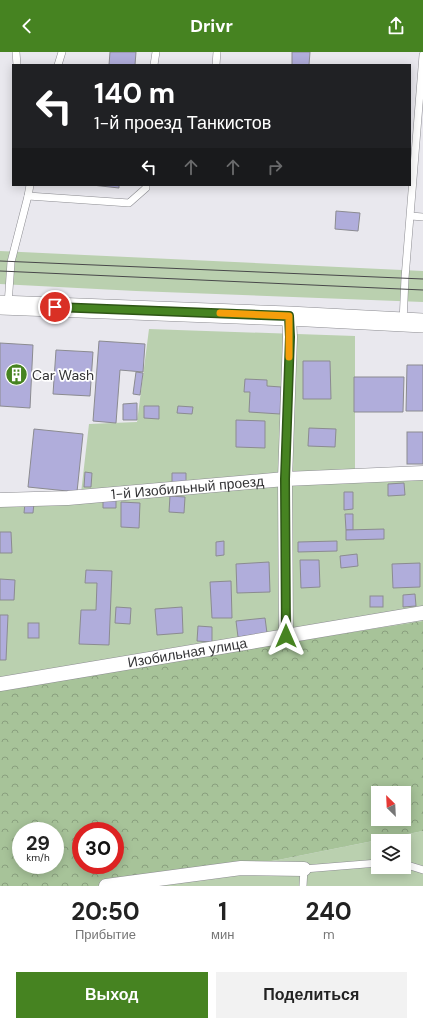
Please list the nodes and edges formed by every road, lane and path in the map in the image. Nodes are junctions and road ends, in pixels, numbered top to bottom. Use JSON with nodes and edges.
{"nodes":[{"id":1,"x":16,"y":52,"type":"edge"},
{"id":2,"x":62,"y":52,"type":"edge"},
{"id":3,"x":156,"y":52,"type":"edge"},
{"id":4,"x":217,"y":52,"type":"edge"},
{"id":5,"x":423,"y":55,"type":"edge"},
{"id":6,"x":17,"y":64,"type":"edge"},
{"id":7,"x":58,"y":64,"type":"edge"},
{"id":8,"x":154,"y":64,"type":"edge"},
{"id":9,"x":216,"y":64,"type":"edge"},
{"id":10,"x":28,"y":186,"type":"edge"},
{"id":11,"x":146,"y":186,"type":"edge"},
{"id":12,"x":28,"y":196,"type":"junction"},
{"id":13,"x":411,"y":216,"type":"junction"},
{"id":14,"x":423,"y":217,"type":"edge"},
{"id":15,"x":4,"y":305,"type":"edge"},
{"id":16,"x":289,"y":316,"type":"junction"},
{"id":17,"x":403,"y":322,"type":"junction"},
{"id":18,"x":423,"y":323,"type":"edge"},
{"id":19,"x":423,"y":473,"type":"edge"},
{"id":20,"x":285,"y":479,"type":"junction"},
{"id":21,"x":0,"y":500,"type":"edge"},
{"id":22,"x":423,"y":613,"type":"edge"},
{"id":23,"x":286,"y":636,"type":"junction"},
{"id":24,"x":0,"y":684,"type":"edge"},
{"id":25,"x":371,"y":864,"type":"edge"},
{"id":26,"x":411,"y":866,"type":"edge"},
{"id":27,"x":304,"y":869,"type":"junction"},
{"id":28,"x":423,"y":870,"type":"edge"},
{"id":29,"x":106,"y":886,"type":"edge"},
{"id":30,"x":303,"y":886,"type":"edge"}],
"edges":[{"from":1,"to":6,"type":"lane"},
{"from":2,"to":7,"type":"lane"},
{"from":3,"to":8,"type":"lane"},
{"from":4,"to":9,"type":"lane"},
{"from":5,"to":13,"type":"lane"},
{"from":10,"to":12,"type":"lane"},
{"from":11,"to":12,"type":"lane"},
{"from":12,"to":15,"type":"lane"},
{"from":13,"to":14,"type":"lane"},
{"from":13,"to":17,"type":"lane"},
{"from":15,"to":16,"type":"main road"},
{"from":16,"to":17,"type":"main road"},
{"from":16,"to":20,"type":"street"},
{"from":17,"to":18,"type":"main road"},
{"from":19,"to":20,"type":"street","name":"1-й Изобильный проезд"},
{"from":20,"to":21,"type":"street","name":"1-й Изобильный проезд"},
{"from":20,"to":23,"type":"street"},
{"from":22,"to":23,"type":"street","name":"Изобильная улица"},
{"from":23,"to":24,"type":"street","name":"Изобильная улица"},
{"from":25,"to":27,"type":"lane"},
{"from":26,"to":28,"type":"lane"},
{"from":27,"to":29,"type":"street"},
{"from":27,"to":30,"type":"lane"}]}
